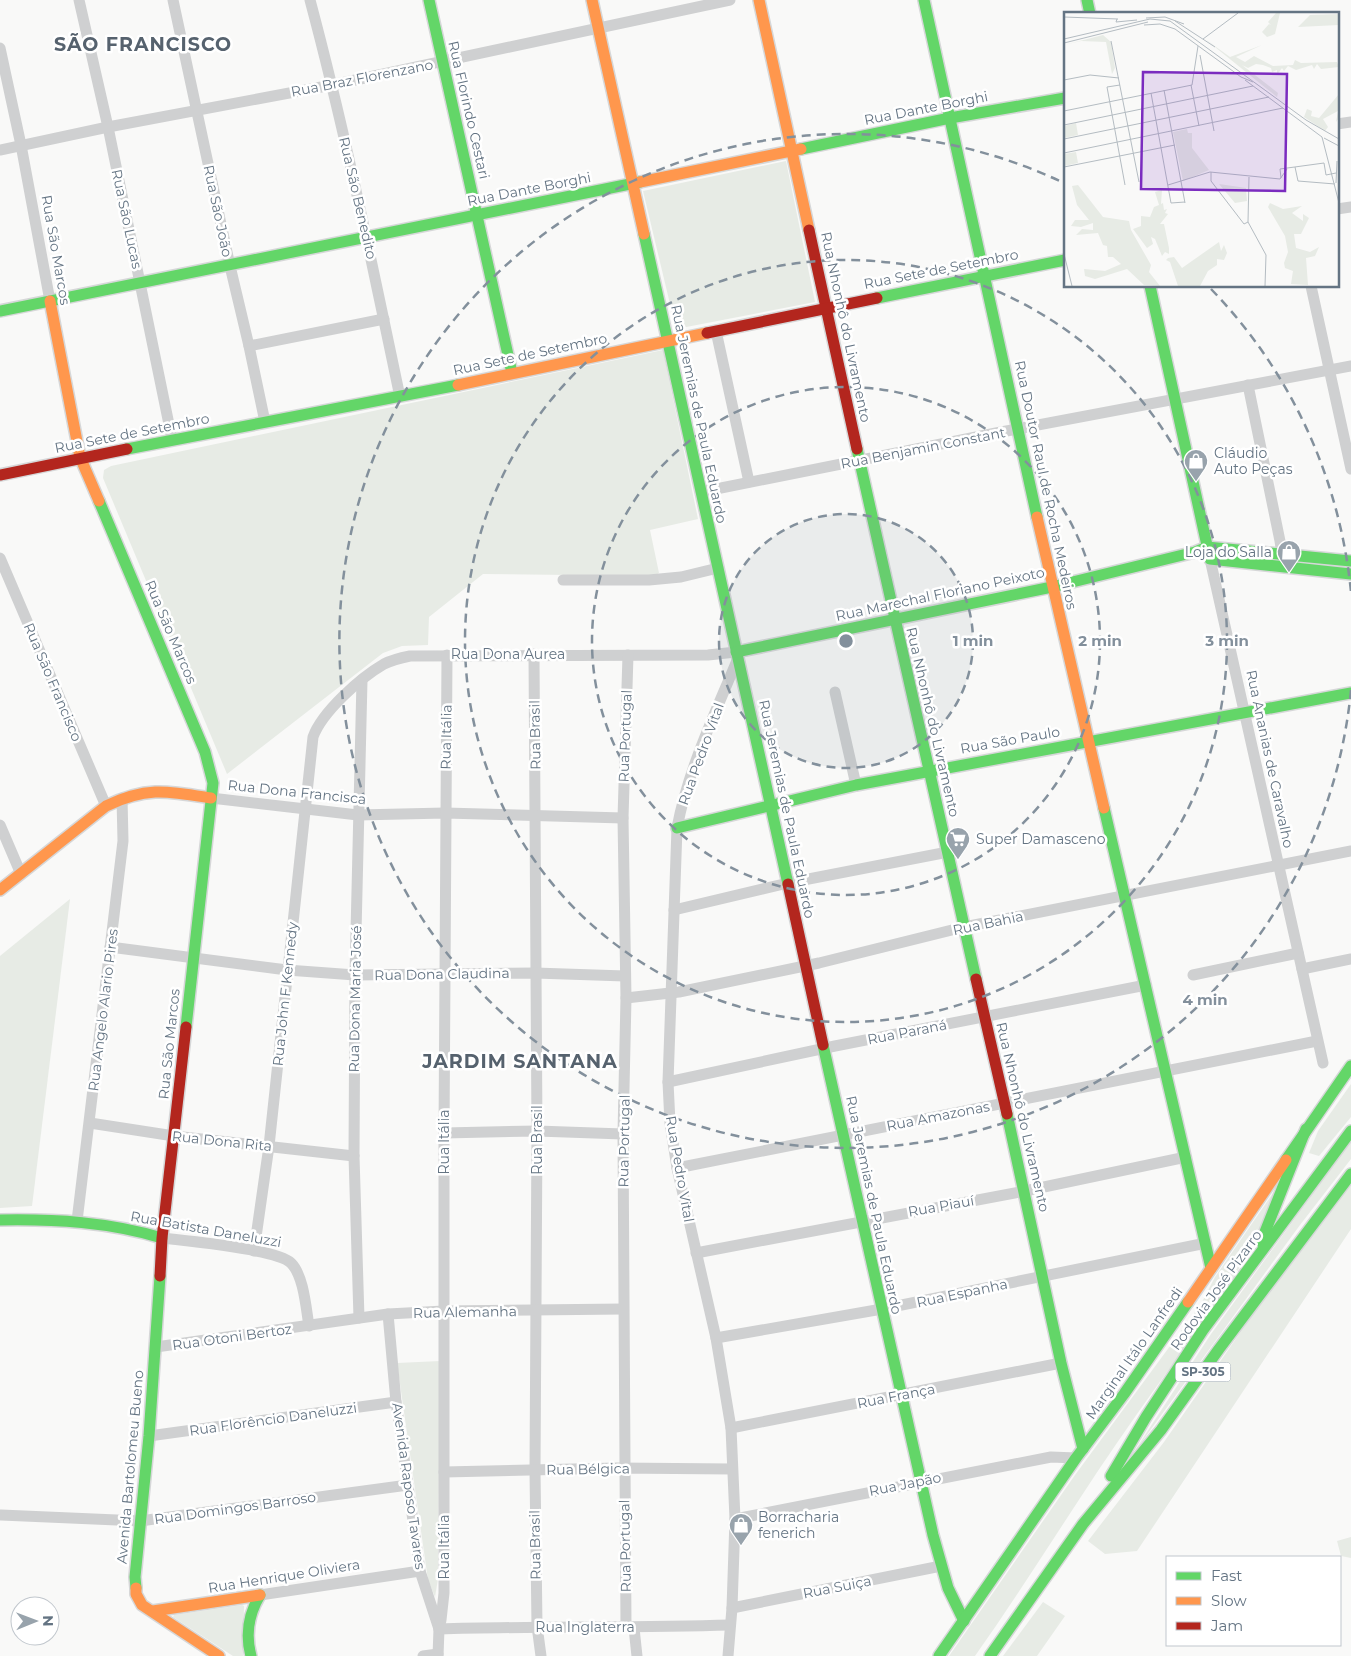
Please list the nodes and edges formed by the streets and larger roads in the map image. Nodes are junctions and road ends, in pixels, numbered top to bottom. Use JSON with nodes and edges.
{"nodes":[{"id":1,"x":79,"y":0,"type":"edge"},
{"id":2,"x":173,"y":0,"type":"edge"},
{"id":3,"x":310,"y":0,"type":"edge"},
{"id":4,"x":429,"y":0,"type":"edge"},
{"id":5,"x":592,"y":0,"type":"edge"},
{"id":6,"x":730,"y":0,"type":"edge"},
{"id":7,"x":759,"y":0,"type":"edge"},
{"id":8,"x":924,"y":0,"type":"edge"},
{"id":9,"x":599,"y":29,"type":"junction"},
{"id":10,"x":0,"y":48,"type":"edge"},
{"id":11,"x":442,"y":62,"type":"junction"},
{"id":12,"x":332,"y":85,"type":"junction"},
{"id":13,"x":1064,"y":98,"type":"edge"},
{"id":14,"x":197,"y":110,"type":"junction"},
{"id":15,"x":950,"y":118,"type":"junction"},
{"id":16,"x":1351,"y":122,"type":"edge"},
{"id":17,"x":1338,"y":124,"type":"edge"},
{"id":18,"x":108,"y":127,"type":"junction"},
{"id":19,"x":22,"y":145,"type":"junction"},
{"id":20,"x":0,"y":150,"type":"edge"},
{"id":21,"x":792,"y":150,"type":"junction"},
{"id":22,"x":633,"y":184,"type":"junction"},
{"id":23,"x":1351,"y":206,"type":"edge"},
{"id":24,"x":1338,"y":209,"type":"edge"},
{"id":25,"x":477,"y":215,"type":"junction"},
{"id":26,"x":367,"y":238,"type":"junction"},
{"id":27,"x":1064,"y":260,"type":"edge"},
{"id":28,"x":230,"y":266,"type":"junction"},
{"id":29,"x":984,"y":276,"type":"junction"},
{"id":30,"x":141,"y":284,"type":"junction"},
{"id":31,"x":1150,"y":288,"type":"edge"},
{"id":32,"x":1311,"y":288,"type":"edge"},
{"id":33,"x":50,"y":301,"type":"junction"},
{"id":34,"x":826,"y":307,"type":"junction"},
{"id":35,"x":0,"y":311,"type":"edge"},
{"id":36,"x":384,"y":319,"type":"junction"},
{"id":37,"x":716,"y":331,"type":"junction"},
{"id":38,"x":668,"y":341,"type":"junction"},
{"id":39,"x":249,"y":346,"type":"junction"},
{"id":40,"x":1351,"y":366,"type":"edge"},
{"id":41,"x":1328,"y":369,"type":"junction"},
{"id":42,"x":512,"y":373,"type":"junction"},
{"id":43,"x":1248,"y":385,"type":"junction"},
{"id":44,"x":400,"y":397,"type":"junction"},
{"id":45,"x":1175,"y":400,"type":"junction"},
{"id":46,"x":265,"y":422,"type":"junction"},
{"id":47,"x":1018,"y":429,"type":"junction"},
{"id":48,"x":172,"y":439,"type":"junction"},
{"id":49,"x":80,"y":458,"type":"junction"},
{"id":50,"x":860,"y":460,"type":"junction"},
{"id":51,"x":1351,"y":469,"type":"edge"},
{"id":52,"x":0,"y":475,"type":"edge"},
{"id":53,"x":749,"y":482,"type":"junction"},
{"id":54,"x":701,"y":492,"type":"junction"},
{"id":55,"x":1207,"y":547,"type":"junction"},
{"id":56,"x":1282,"y":553,"type":"junction"},
{"id":57,"x":0,"y":558,"type":"edge"},
{"id":58,"x":1210,"y":559,"type":"junction"},
{"id":59,"x":1351,"y":562,"type":"edge"},
{"id":60,"x":1283,"y":567,"type":"junction"},
{"id":61,"x":718,"y":568,"type":"junction"},
{"id":62,"x":1351,"y":574,"type":"edge"},
{"id":63,"x":562,"y":580,"type":"dead end"},
{"id":64,"x":1052,"y":586,"type":"junction"},
{"id":65,"x":894,"y":619,"type":"junction"},
{"id":66,"x":447,"y":654,"type":"junction"},
{"id":67,"x":534,"y":654,"type":"junction"},
{"id":68,"x":628,"y":655,"type":"junction"},
{"id":69,"x":737,"y":655,"type":"junction"},
{"id":70,"x":362,"y":680,"type":"junction"},
{"id":71,"x":835,"y":692,"type":"dead end"},
{"id":72,"x":1351,"y":693,"type":"edge"},
{"id":73,"x":1245,"y":713,"type":"junction"},
{"id":74,"x":313,"y":737,"type":"joint"},
{"id":75,"x":1088,"y":742,"type":"junction"},
{"id":76,"x":929,"y":770,"type":"junction"},
{"id":77,"x":856,"y":786,"type":"junction"},
{"id":78,"x":122,"y":798,"type":"junction"},
{"id":79,"x":211,"y":798,"type":"junction"},
{"id":80,"x":106,"y":806,"type":"junction"},
{"id":81,"x":771,"y":806,"type":"junction"},
{"id":82,"x":306,"y":810,"type":"junction"},
{"id":83,"x":445,"y":812,"type":"junction"},
{"id":84,"x":358,"y":815,"type":"junction"},
{"id":85,"x":536,"y":815,"type":"junction"},
{"id":86,"x":623,"y":818,"type":"junction"},
{"id":87,"x":0,"y":825,"type":"edge"},
{"id":88,"x":677,"y":828,"type":"junction"},
{"id":89,"x":1351,"y":851,"type":"edge"},
{"id":90,"x":948,"y":852,"type":"junction"},
{"id":91,"x":1278,"y":866,"type":"junction"},
{"id":92,"x":21,"y":874,"type":"junction"},
{"id":93,"x":788,"y":883,"type":"junction"},
{"id":94,"x":0,"y":890,"type":"edge"},
{"id":95,"x":1125,"y":896,"type":"junction"},
{"id":96,"x":674,"y":910,"type":"junction"},
{"id":97,"x":964,"y":927,"type":"junction"},
{"id":98,"x":110,"y":947,"type":"junction"},
{"id":99,"x":1298,"y":953,"type":"junction"},
{"id":100,"x":193,"y":957,"type":"junction"},
{"id":101,"x":1351,"y":959,"type":"edge"},
{"id":102,"x":806,"y":966,"type":"junction"},
{"id":103,"x":287,"y":970,"type":"junction"},
{"id":104,"x":1302,"y":970,"type":"junction"},
{"id":105,"x":445,"y":973,"type":"junction"},
{"id":106,"x":535,"y":973,"type":"junction"},
{"id":107,"x":355,"y":975,"type":"junction"},
{"id":108,"x":1193,"y":975,"type":"dead end"},
{"id":109,"x":626,"y":976,"type":"junction"},
{"id":110,"x":1146,"y":985,"type":"junction"},
{"id":111,"x":671,"y":994,"type":"junction"},
{"id":112,"x":626,"y":998,"type":"junction"},
{"id":113,"x":985,"y":1017,"type":"junction"},
{"id":114,"x":1317,"y":1041,"type":"junction"},
{"id":115,"x":824,"y":1049,"type":"junction"},
{"id":116,"x":1323,"y":1063,"type":"dead end"},
{"id":117,"x":1351,"y":1066,"type":"edge"},
{"id":118,"x":1166,"y":1071,"type":"junction"},
{"id":119,"x":668,"y":1082,"type":"junction"},
{"id":120,"x":1005,"y":1102,"type":"junction"},
{"id":121,"x":90,"y":1123,"type":"junction"},
{"id":122,"x":1306,"y":1129,"type":"junction"},
{"id":123,"x":1351,"y":1131,"type":"edge"},
{"id":124,"x":537,"y":1132,"type":"junction"},
{"id":125,"x":444,"y":1133,"type":"junction"},
{"id":126,"x":623,"y":1134,"type":"junction"},
{"id":127,"x":843,"y":1134,"type":"junction"},
{"id":128,"x":174,"y":1136,"type":"junction"},
{"id":129,"x":269,"y":1146,"type":"junction"},
{"id":130,"x":354,"y":1156,"type":"junction"},
{"id":131,"x":1186,"y":1157,"type":"junction"},
{"id":132,"x":677,"y":1168,"type":"junction"},
{"id":133,"x":1351,"y":1174,"type":"edge"},
{"id":134,"x":1025,"y":1191,"type":"junction"},
{"id":135,"x":0,"y":1220,"type":"edge"},
{"id":136,"x":78,"y":1221,"type":"junction"},
{"id":137,"x":862,"y":1221,"type":"junction"},
{"id":138,"x":162,"y":1238,"type":"junction"},
{"id":139,"x":1206,"y":1242,"type":"junction"},
{"id":140,"x":254,"y":1251,"type":"junction"},
{"id":141,"x":696,"y":1253,"type":"junction"},
{"id":142,"x":1211,"y":1268,"type":"junction"},
{"id":143,"x":1250,"y":1268,"type":"junction"},
{"id":144,"x":1044,"y":1276,"type":"junction"},
{"id":145,"x":623,"y":1309,"type":"junction"},
{"id":146,"x":882,"y":1310,"type":"junction"},
{"id":147,"x":444,"y":1311,"type":"junction"},
{"id":148,"x":536,"y":1311,"type":"junction"},
{"id":149,"x":388,"y":1314,"type":"junction"},
{"id":150,"x":359,"y":1318,"type":"junction"},
{"id":151,"x":309,"y":1326,"type":"junction"},
{"id":152,"x":716,"y":1338,"type":"junction"},
{"id":153,"x":156,"y":1347,"type":"junction"},
{"id":154,"x":1061,"y":1363,"type":"junction"},
{"id":155,"x":901,"y":1396,"type":"junction"},
{"id":156,"x":396,"y":1402,"type":"junction"},
{"id":157,"x":731,"y":1428,"type":"junction"},
{"id":158,"x":149,"y":1436,"type":"junction"},
{"id":159,"x":1080,"y":1454,"type":"junction"},
{"id":160,"x":624,"y":1469,"type":"junction"},
{"id":161,"x":732,"y":1469,"type":"junction"},
{"id":162,"x":534,"y":1470,"type":"junction"},
{"id":163,"x":444,"y":1472,"type":"junction"},
{"id":164,"x":920,"y":1482,"type":"junction"},
{"id":165,"x":408,"y":1485,"type":"junction"},
{"id":166,"x":2,"y":1515,"type":"dead end"},
{"id":167,"x":735,"y":1519,"type":"junction"},
{"id":168,"x":140,"y":1521,"type":"junction"},
{"id":169,"x":1083,"y":1524,"type":"junction"},
{"id":170,"x":942,"y":1566,"type":"junction"},
{"id":171,"x":420,"y":1571,"type":"junction"},
{"id":172,"x":260,"y":1595,"type":"junction"},
{"id":173,"x":732,"y":1608,"type":"junction"},
{"id":174,"x":153,"y":1611,"type":"junction"},
{"id":175,"x":964,"y":1621,"type":"junction"},
{"id":176,"x":730,"y":1625,"type":"junction"},
{"id":177,"x":536,"y":1626,"type":"junction"},
{"id":178,"x":630,"y":1627,"type":"junction"},
{"id":179,"x":439,"y":1629,"type":"junction"},
{"id":180,"x":438,"y":1655,"type":"edge"},
{"id":181,"x":219,"y":1656,"type":"edge"},
{"id":182,"x":251,"y":1656,"type":"edge"},
{"id":183,"x":423,"y":1656,"type":"edge"},
{"id":184,"x":541,"y":1656,"type":"edge"},
{"id":185,"x":637,"y":1656,"type":"edge"},
{"id":186,"x":728,"y":1656,"type":"edge"},
{"id":187,"x":939,"y":1656,"type":"edge"},
{"id":188,"x":990,"y":1656,"type":"edge"}],
"edges":[{"from":1,"to":18,"type":"street","name":"Rua São Lucas"},
{"from":2,"to":14,"type":"street","name":"Rua São João"},
{"from":3,"to":12,"type":"street","name":"Rua São Benedito"},
{"from":4,"to":11,"type":"street","name":"Rua Florindo Cestari"},
{"from":5,"to":9,"type":"street","name":"Rua Jeremias de Paula Eduardo"},
{"from":6,"to":9,"type":"street","name":"Rua Braz Florenzano"},
{"from":7,"to":21,"type":"street","name":"Rua Nhonhô do Livramento"},
{"from":8,"to":15,"type":"street","name":"Rua Doutor Raul de Rocha Medeiros"},
{"from":9,"to":11,"type":"street","name":"Rua Braz Florenzano"},
{"from":9,"to":22,"type":"street","name":"Rua Jeremias de Paula Eduardo"},
{"from":10,"to":19,"type":"street","name":"Rua São Marcos"},
{"from":11,"to":12,"type":"street","name":"Rua Braz Florenzano"},
{"from":11,"to":25,"type":"street","name":"Rua Florindo Cestari"},
{"from":12,"to":14,"type":"street","name":"Rua Braz Florenzano"},
{"from":12,"to":26,"type":"street","name":"Rua São Benedito"},
{"from":13,"to":15,"type":"street","name":"Rua Dante Borghi"},
{"from":14,"to":18,"type":"street","name":"Rua Braz Florenzano"},
{"from":14,"to":28,"type":"street","name":"Rua São João"},
{"from":15,"to":21,"type":"street","name":"Rua Dante Borghi"},
{"from":15,"to":29,"type":"street","name":"Rua Doutor Raul de Rocha Medeiros"},
{"from":16,"to":17,"type":"street"},
{"from":18,"to":19,"type":"street","name":"Rua Braz Florenzano"},
{"from":18,"to":30,"type":"street","name":"Rua São Lucas"},
{"from":19,"to":20,"type":"street","name":"Rua Braz Florenzano"},
{"from":19,"to":33,"type":"street","name":"Rua São Marcos"},
{"from":21,"to":22,"type":"street","name":"Rua Dante Borghi"},
{"from":21,"to":34,"type":"street","name":"Rua Nhonhô do Livramento"},
{"from":22,"to":25,"type":"street","name":"Rua Dante Borghi"},
{"from":22,"to":38,"type":"street","name":"Rua Jeremias de Paula Eduardo"},
{"from":23,"to":24,"type":"street"},
{"from":25,"to":26,"type":"street","name":"Rua Dante Borghi"},
{"from":25,"to":42,"type":"street","name":"Rua Florindo Cestari"},
{"from":26,"to":28,"type":"street","name":"Rua Dante Borghi"},
{"from":26,"to":36,"type":"street","name":"Rua São Benedito"},
{"from":27,"to":29,"type":"street","name":"Rua Sete de Setembro"},
{"from":28,"to":30,"type":"street","name":"Rua Dante Borghi"},
{"from":28,"to":39,"type":"street","name":"Rua São João"},
{"from":29,"to":34,"type":"street","name":"Rua Sete de Setembro"},
{"from":29,"to":47,"type":"street","name":"Rua Doutor Raul de Rocha Medeiros"},
{"from":30,"to":33,"type":"street","name":"Rua Dante Borghi"},
{"from":30,"to":48,"type":"street","name":"Rua São Lucas"},
{"from":31,"to":45,"type":"street","name":"Rua Ananias de Caravalho"},
{"from":32,"to":41,"type":"street"},
{"from":33,"to":35,"type":"street","name":"Rua Dante Borghi"},
{"from":33,"to":49,"type":"street","name":"Rua São Marcos"},
{"from":34,"to":37,"type":"street","name":"Rua Sete de Setembro"},
{"from":34,"to":50,"type":"street","name":"Rua Nhonhô do Livramento"},
{"from":36,"to":39,"type":"street"},
{"from":36,"to":44,"type":"street","name":"Rua São Benedito"},
{"from":37,"to":38,"type":"street","name":"Rua Sete de Setembro"},
{"from":37,"to":53,"type":"street"},
{"from":38,"to":42,"type":"street","name":"Rua Sete de Setembro"},
{"from":38,"to":54,"type":"street","name":"Rua Jeremias de Paula Eduardo"},
{"from":39,"to":46,"type":"street","name":"Rua São João"},
{"from":40,"to":41,"type":"street","name":"Rua Benjamin Constant"},
{"from":41,"to":43,"type":"street","name":"Rua Benjamin Constant"},
{"from":41,"to":51,"type":"street"},
{"from":42,"to":44,"type":"street","name":"Rua Sete de Setembro"},
{"from":43,"to":45,"type":"street","name":"Rua Benjamin Constant"},
{"from":43,"to":56,"type":"street"},
{"from":44,"to":46,"type":"street","name":"Rua Sete de Setembro"},
{"from":45,"to":47,"type":"street","name":"Rua Benjamin Constant"},
{"from":45,"to":55,"type":"street","name":"Rua Ananias de Caravalho"},
{"from":46,"to":48,"type":"street","name":"Rua Sete de Setembro"},
{"from":47,"to":50,"type":"street","name":"Rua Benjamin Constant"},
{"from":47,"to":64,"type":"street","name":"Rua Doutor Raul de Rocha Medeiros"},
{"from":48,"to":49,"type":"street","name":"Rua Sete de Setembro"},
{"from":49,"to":52,"type":"street","name":"Rua Sete de Setembro"},
{"from":49,"to":79,"type":"street","name":"Rua São Marcos"},
{"from":50,"to":53,"type":"street","name":"Rua Benjamin Constant"},
{"from":50,"to":65,"type":"street","name":"Rua Nhonhô do Livramento"},
{"from":53,"to":54,"type":"street","name":"Rua Benjamin Constant"},
{"from":54,"to":61,"type":"street","name":"Rua Jeremias de Paula Eduardo"},
{"from":55,"to":56,"type":"street"},
{"from":55,"to":58,"type":"street","name":"Rua Ananias de Caravalho"},
{"from":55,"to":64,"type":"street","name":"Rua Marechal Floriano Peixoto"},
{"from":56,"to":59,"type":"street"},
{"from":56,"to":60,"type":"street"},
{"from":57,"to":80,"type":"street","name":"Rua São Francisco"},
{"from":58,"to":60,"type":"street"},
{"from":58,"to":73,"type":"street","name":"Rua Ananias de Caravalho"},
{"from":60,"to":62,"type":"street"},
{"from":61,"to":63,"type":"street"},
{"from":61,"to":69,"type":"street","name":"Rua Jeremias de Paula Eduardo"},
{"from":64,"to":65,"type":"street","name":"Rua Marechal Floriano Peixoto"},
{"from":64,"to":75,"type":"street","name":"Rua Doutor Raul de Rocha Medeiros"},
{"from":65,"to":69,"type":"street","name":"Rua Marechal Floriano Peixoto"},
{"from":65,"to":76,"type":"street","name":"Rua Nhonhô do Livramento"},
{"from":66,"to":67,"type":"street","name":"Rua Dona Aurea"},
{"from":66,"to":70,"type":"street","name":"Rua Dona Aurea"},
{"from":66,"to":83,"type":"street","name":"Rua Itália"},
{"from":67,"to":68,"type":"street","name":"Rua Dona Aurea"},
{"from":67,"to":85,"type":"street","name":"Rua Brasil"},
{"from":68,"to":69,"type":"street","name":"Rua Dona Aurea"},
{"from":68,"to":86,"type":"street","name":"Rua Portugal"},
{"from":69,"to":81,"type":"street","name":"Rua Jeremias de Paula Eduardo"},
{"from":69,"to":88,"type":"street","name":"Rua Pedro Vital"},
{"from":70,"to":74,"type":"street","name":"Rua Dona Aurea"},
{"from":70,"to":84,"type":"street","name":"Rua Dona Maria José"},
{"from":71,"to":77,"type":"street"},
{"from":72,"to":73,"type":"street","name":"Rua São Paulo"},
{"from":73,"to":75,"type":"street","name":"Rua São Paulo"},
{"from":73,"to":91,"type":"street","name":"Rua Ananias de Caravalho"},
{"from":74,"to":82,"type":"street","name":"Rua John F Kennedy"},
{"from":75,"to":76,"type":"street","name":"Rua São Paulo"},
{"from":75,"to":95,"type":"street","name":"Rua Doutor Raul de Rocha Medeiros"},
{"from":76,"to":77,"type":"street","name":"Rua São Paulo"},
{"from":76,"to":90,"type":"street","name":"Rua Nhonhô do Livramento"},
{"from":77,"to":81,"type":"street","name":"Rua São Paulo"},
{"from":78,"to":79,"type":"street","name":"Rua Dona Francisca"},
{"from":78,"to":80,"type":"street","name":"Rua Dona Francisca"},
{"from":78,"to":98,"type":"street","name":"Rua Angelo Alario Pires"},
{"from":79,"to":82,"type":"street","name":"Rua Dona Francisca"},
{"from":79,"to":100,"type":"street","name":"Rua São Marcos"},
{"from":80,"to":92,"type":"street","name":"Rua Dona Francisca"},
{"from":81,"to":88,"type":"street","name":"Rua São Paulo"},
{"from":81,"to":93,"type":"street","name":"Rua Jeremias de Paula Eduardo"},
{"from":82,"to":84,"type":"street","name":"Rua Dona Francisca"},
{"from":82,"to":103,"type":"street","name":"Rua John F Kennedy"},
{"from":83,"to":84,"type":"street","name":"Rua Dona Francisca"},
{"from":83,"to":85,"type":"street","name":"Rua Dona Francisca"},
{"from":83,"to":105,"type":"street","name":"Rua Itália"},
{"from":84,"to":107,"type":"street","name":"Rua Dona Maria José"},
{"from":85,"to":86,"type":"street","name":"Rua Dona Francisca"},
{"from":85,"to":106,"type":"street","name":"Rua Brasil"},
{"from":86,"to":109,"type":"street","name":"Rua Portugal"},
{"from":87,"to":92,"type":"street"},
{"from":88,"to":96,"type":"street","name":"Rua Pedro Vital"},
{"from":89,"to":91,"type":"street","name":"Rua Bahia"},
{"from":90,"to":93,"type":"street"},
{"from":90,"to":97,"type":"street","name":"Rua Nhonhô do Livramento"},
{"from":91,"to":95,"type":"street","name":"Rua Bahia"},
{"from":91,"to":99,"type":"street","name":"Rua Ananias de Caravalho"},
{"from":92,"to":94,"type":"street","name":"Rua Dona Francisca"},
{"from":93,"to":96,"type":"street"},
{"from":93,"to":102,"type":"street","name":"Rua Jeremias de Paula Eduardo"},
{"from":95,"to":97,"type":"street","name":"Rua Bahia"},
{"from":95,"to":110,"type":"street","name":"Rua Doutor Raul de Rocha Medeiros"},
{"from":96,"to":111,"type":"street","name":"Rua Pedro Vital"},
{"from":97,"to":102,"type":"street","name":"Rua Bahia"},
{"from":97,"to":113,"type":"street","name":"Rua Nhonhô do Livramento"},
{"from":98,"to":100,"type":"street","name":"Rua Dona Claudina"},
{"from":98,"to":121,"type":"street","name":"Rua Angelo Alario Pires"},
{"from":99,"to":104,"type":"street","name":"Rua Ananias de Caravalho"},
{"from":99,"to":108,"type":"street"},
{"from":100,"to":103,"type":"street","name":"Rua Dona Claudina"},
{"from":100,"to":128,"type":"street","name":"Rua São Marcos"},
{"from":101,"to":104,"type":"street"},
{"from":102,"to":111,"type":"street","name":"Rua Bahia"},
{"from":102,"to":115,"type":"street","name":"Rua Jeremias de Paula Eduardo"},
{"from":103,"to":107,"type":"street","name":"Rua Dona Claudina"},
{"from":103,"to":129,"type":"street","name":"Rua John F Kennedy"},
{"from":104,"to":114,"type":"street","name":"Rua Ananias de Caravalho"},
{"from":105,"to":106,"type":"street","name":"Rua Dona Claudina"},
{"from":105,"to":107,"type":"street","name":"Rua Dona Claudina"},
{"from":105,"to":125,"type":"street","name":"Rua Itália"},
{"from":106,"to":109,"type":"street","name":"Rua Dona Claudina"},
{"from":106,"to":124,"type":"street","name":"Rua Brasil"},
{"from":107,"to":130,"type":"street","name":"Rua Dona Maria José"},
{"from":109,"to":112,"type":"street","name":"Rua Portugal"},
{"from":110,"to":113,"type":"street","name":"Rua Paraná"},
{"from":110,"to":118,"type":"street","name":"Rua Doutor Raul de Rocha Medeiros"},
{"from":111,"to":112,"type":"street","name":"Rua Bahia"},
{"from":111,"to":119,"type":"street","name":"Rua Pedro Vital"},
{"from":112,"to":126,"type":"street","name":"Rua Portugal"},
{"from":113,"to":115,"type":"street","name":"Rua Paraná"},
{"from":113,"to":120,"type":"street","name":"Rua Nhonhô do Livramento"},
{"from":114,"to":116,"type":"street","name":"Rua Ananias de Caravalho"},
{"from":114,"to":118,"type":"street","name":"Rua Amazonas"},
{"from":115,"to":119,"type":"street","name":"Rua Paraná"},
{"from":115,"to":127,"type":"street","name":"Rua Jeremias de Paula Eduardo"},
{"from":117,"to":122,"type":"street","name":"Marginal Itálo Lanfredi"},
{"from":118,"to":120,"type":"street","name":"Rua Amazonas"},
{"from":118,"to":131,"type":"street","name":"Rua Doutor Raul de Rocha Medeiros"},
{"from":119,"to":132,"type":"street","name":"Rua Pedro Vital"},
{"from":120,"to":127,"type":"street","name":"Rua Amazonas"},
{"from":120,"to":134,"type":"street","name":"Rua Nhonhô do Livramento"},
{"from":121,"to":128,"type":"street","name":"Rua Dona Rita"},
{"from":121,"to":136,"type":"street","name":"Rua Angelo Alario Pires"},
{"from":122,"to":142,"type":"street","name":"Marginal Itálo Lanfredi"},
{"from":122,"to":143,"type":"street"},
{"from":123,"to":143,"type":"street","name":"Rodovia José Pizarro","number":"SP-305"},
{"from":124,"to":125,"type":"street"},
{"from":124,"to":126,"type":"street"},
{"from":124,"to":148,"type":"street","name":"Rua Brasil"},
{"from":125,"to":147,"type":"street","name":"Rua Itália"},
{"from":126,"to":145,"type":"street","name":"Rua Portugal"},
{"from":127,"to":132,"type":"street","name":"Rua Amazonas"},
{"from":127,"to":137,"type":"street","name":"Rua Jeremias de Paula Eduardo"},
{"from":128,"to":129,"type":"street","name":"Rua Dona Rita"},
{"from":128,"to":138,"type":"street","name":"Rua São Marcos"},
{"from":129,"to":130,"type":"street","name":"Rua Dona Rita"},
{"from":129,"to":140,"type":"street","name":"Rua John F Kennedy"},
{"from":130,"to":150,"type":"street","name":"Rua Dona Maria José"},
{"from":131,"to":134,"type":"street","name":"Rua Piauí"},
{"from":131,"to":139,"type":"street","name":"Rua Doutor Raul de Rocha Medeiros"},
{"from":132,"to":141,"type":"street","name":"Rua Pedro Vital"},
{"from":133,"to":169,"type":"street","name":"Rodovia José Pizarro","number":"SP-305"},
{"from":134,"to":137,"type":"street","name":"Rua Piauí"},
{"from":134,"to":144,"type":"street","name":"Rua Nhonhô do Livramento"},
{"from":135,"to":136,"type":"street","name":"Rua Batista Daneluzzi"},
{"from":136,"to":138,"type":"street","name":"Rua Batista Daneluzzi"},
{"from":137,"to":141,"type":"street","name":"Rua Piauí"},
{"from":137,"to":146,"type":"street","name":"Rua Jeremias de Paula Eduardo"},
{"from":138,"to":140,"type":"street","name":"Rua Batista Daneluzzi"},
{"from":138,"to":153,"type":"street","name":"Avenida Bartolomeu Bueno"},
{"from":139,"to":142,"type":"street","name":"Rua Doutor Raul de Rocha Medeiros"},
{"from":139,"to":144,"type":"street","name":"Rua Espanha"},
{"from":140,"to":151,"type":"street","name":"Rua Batista Daneluzzi"},
{"from":141,"to":152,"type":"street","name":"Rua Pedro Vital"},
{"from":142,"to":159,"type":"street","name":"Marginal Itálo Lanfredi"},
{"from":143,"to":169,"type":"street","name":"Rodovia José Pizarro","number":"SP-305"},
{"from":144,"to":146,"type":"street","name":"Rua Espanha"},
{"from":144,"to":154,"type":"street","name":"Rua Nhonhô do Livramento"},
{"from":145,"to":148,"type":"street","name":"Rua Alemanha"},
{"from":145,"to":160,"type":"street","name":"Rua Portugal"},
{"from":146,"to":152,"type":"street","name":"Rua Espanha"},
{"from":146,"to":155,"type":"street","name":"Rua Jeremias de Paula Eduardo"},
{"from":147,"to":148,"type":"street","name":"Rua Alemanha"},
{"from":147,"to":149,"type":"street","name":"Rua Alemanha"},
{"from":147,"to":163,"type":"street","name":"Rua Itália"},
{"from":148,"to":162,"type":"street","name":"Rua Brasil"},
{"from":149,"to":150,"type":"street","name":"Rua Alemanha"},
{"from":149,"to":156,"type":"street","name":"Avenida Raposo Tavares"},
{"from":150,"to":151,"type":"street","name":"Rua Alemanha"},
{"from":151,"to":153,"type":"street","name":"Rua Otoni Bertoz"},
{"from":152,"to":157,"type":"street","name":"Rua Pedro Vital"},
{"from":153,"to":158,"type":"street","name":"Avenida Bartolomeu Bueno"},
{"from":154,"to":155,"type":"street","name":"Rua França"},
{"from":154,"to":159,"type":"street","name":"Rua Nhonhô do Livramento"},
{"from":155,"to":157,"type":"street","name":"Rua França"},
{"from":155,"to":164,"type":"street","name":"Rua Jeremias de Paula Eduardo"},
{"from":156,"to":158,"type":"street","name":"Rua Florêncio Daneluzzi"},
{"from":156,"to":165,"type":"street","name":"Avenida Raposo Tavares"},
{"from":157,"to":161,"type":"street","name":"Rua Pedro Vital"},
{"from":158,"to":168,"type":"street","name":"Avenida Bartolomeu Bueno"},
{"from":159,"to":164,"type":"street","name":"Rua Japão"},
{"from":159,"to":175,"type":"street","name":"Marginal Itálo Lanfredi"},
{"from":160,"to":161,"type":"street","name":"Rua Bélgica"},
{"from":160,"to":162,"type":"street","name":"Rua Bélgica"},
{"from":160,"to":178,"type":"street","name":"Rua Portugal"},
{"from":161,"to":167,"type":"street","name":"Rua Pedro Vital"},
{"from":162,"to":163,"type":"street","name":"Rua Bélgica"},
{"from":162,"to":177,"type":"street","name":"Rua Brasil"},
{"from":163,"to":179,"type":"street","name":"Rua Itália"},
{"from":164,"to":167,"type":"street","name":"Rua Japão"},
{"from":164,"to":170,"type":"street","name":"Rua Jeremias de Paula Eduardo"},
{"from":165,"to":168,"type":"street","name":"Rua Domingos Barroso"},
{"from":165,"to":171,"type":"street","name":"Avenida Raposo Tavares"},
{"from":166,"to":168,"type":"street","name":"Rua Domingos Barroso"},
{"from":167,"to":173,"type":"street","name":"Rua Pedro Vital"},
{"from":168,"to":174,"type":"street","name":"Avenida Bartolomeu Bueno"},
{"from":169,"to":188,"type":"street","name":"Rodovia José Pizarro","number":"SP-305"},
{"from":170,"to":173,"type":"street","name":"Rua Suiça"},
{"from":170,"to":175,"type":"street","name":"Rua Jeremias de Paula Eduardo"},
{"from":171,"to":172,"type":"street","name":"Rua Henrique Oliviera"},
{"from":171,"to":179,"type":"street","name":"Avenida Raposo Tavares"},
{"from":172,"to":174,"type":"street","name":"Rua Henrique Oliviera"},
{"from":172,"to":182,"type":"street"},
{"from":173,"to":176,"type":"street","name":"Rua Pedro Vital"},
{"from":174,"to":181,"type":"street","name":"Avenida Bartolomeu Bueno"},
{"from":175,"to":187,"type":"street","name":"Marginal Itálo Lanfredi"},
{"from":176,"to":178,"type":"street","name":"Rua Inglaterra"},
{"from":176,"to":186,"type":"street","name":"Rua Pedro Vital"},
{"from":177,"to":178,"type":"street","name":"Rua Inglaterra"},
{"from":177,"to":179,"type":"street","name":"Rua Inglaterra"},
{"from":177,"to":184,"type":"street","name":"Rua Brasil"},
{"from":178,"to":185,"type":"street","name":"Rua Portugal"},
{"from":179,"to":180,"type":"street","name":"Avenida Raposo Tavares"},
{"from":180,"to":183,"type":"street"}]}
